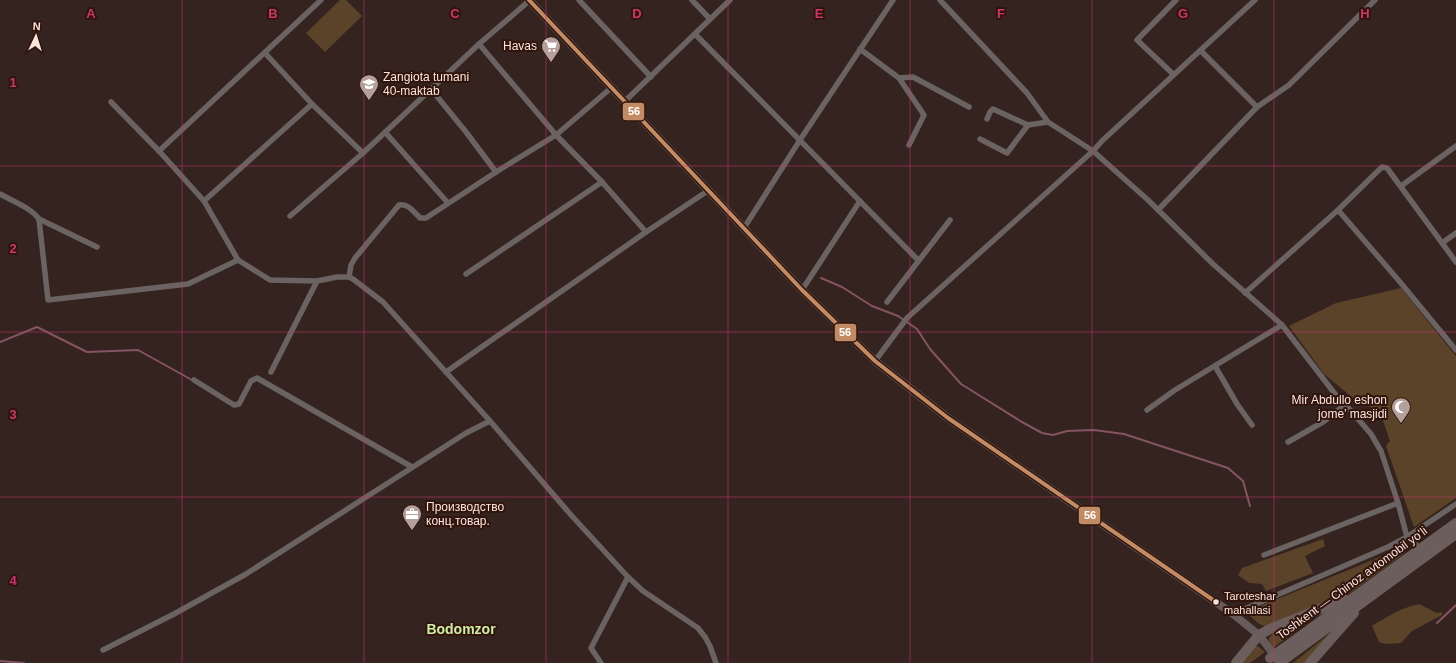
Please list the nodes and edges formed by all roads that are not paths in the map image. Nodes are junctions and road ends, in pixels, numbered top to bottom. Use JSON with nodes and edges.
{"nodes":[{"id":1,"x":321,"y":0,"type":"edge"},
{"id":2,"x":529,"y":0,"type":"edge"},
{"id":3,"x":579,"y":0,"type":"edge"},
{"id":4,"x":692,"y":0,"type":"edge"},
{"id":5,"x":730,"y":0,"type":"edge"},
{"id":6,"x":893,"y":0,"type":"edge"},
{"id":7,"x":940,"y":0,"type":"edge"},
{"id":8,"x":1176,"y":0,"type":"edge"},
{"id":9,"x":1255,"y":0,"type":"edge"},
{"id":10,"x":1375,"y":0,"type":"edge"},
{"id":11,"x":710,"y":19,"type":"junction"},
{"id":12,"x":695,"y":34,"type":"junction"},
{"id":13,"x":479,"y":44,"type":"junction"},
{"id":14,"x":860,"y":49,"type":"junction"},
{"id":15,"x":1201,"y":51,"type":"junction"},
{"id":16,"x":265,"y":53,"type":"junction"},
{"id":17,"x":1174,"y":74,"type":"junction"},
{"id":18,"x":651,"y":77,"type":"junction"},
{"id":19,"x":899,"y":78,"type":"junction"},
{"id":20,"x":611,"y":88,"type":"junction"},
{"id":21,"x":431,"y":89,"type":"junction"},
{"id":22,"x":111,"y":102,"type":"dead end"},
{"id":23,"x":624,"y":102,"type":"junction"},
{"id":24,"x":312,"y":104,"type":"junction"},
{"id":25,"x":969,"y":107,"type":"dead end"},
{"id":26,"x":1257,"y":107,"type":"junction"},
{"id":27,"x":986,"y":119,"type":"dead end"},
{"id":28,"x":1048,"y":122,"type":"junction"},
{"id":29,"x":1028,"y":124,"type":"junction"},
{"id":30,"x":385,"y":132,"type":"junction"},
{"id":31,"x":556,"y":135,"type":"junction"},
{"id":32,"x":980,"y":139,"type":"dead end"},
{"id":33,"x":800,"y":140,"type":"junction"},
{"id":34,"x":909,"y":145,"type":"dead end"},
{"id":35,"x":1456,"y":146,"type":"edge"},
{"id":36,"x":159,"y":151,"type":"junction"},
{"id":37,"x":1093,"y":151,"type":"junction"},
{"id":38,"x":363,"y":153,"type":"junction"},
{"id":39,"x":496,"y":172,"type":"junction"},
{"id":40,"x":602,"y":182,"type":"junction"},
{"id":41,"x":1401,"y":186,"type":"junction"},
{"id":42,"x":709,"y":190,"type":"junction"},
{"id":43,"x":0,"y":194,"type":"edge"},
{"id":44,"x":204,"y":201,"type":"junction"},
{"id":45,"x":860,"y":201,"type":"junction"},
{"id":46,"x":448,"y":203,"type":"junction"},
{"id":47,"x":1158,"y":210,"type":"junction"},
{"id":48,"x":1338,"y":210,"type":"junction"},
{"id":49,"x":290,"y":216,"type":"dead end"},
{"id":50,"x":39,"y":219,"type":"junction"},
{"id":51,"x":950,"y":220,"type":"dead end"},
{"id":52,"x":744,"y":228,"type":"junction"},
{"id":53,"x":646,"y":232,"type":"junction"},
{"id":54,"x":1456,"y":233,"type":"edge"},
{"id":55,"x":1442,"y":243,"type":"junction"},
{"id":56,"x":97,"y":247,"type":"dead end"},
{"id":57,"x":238,"y":260,"type":"junction"},
{"id":58,"x":918,"y":260,"type":"junction"},
{"id":59,"x":1456,"y":262,"type":"edge"},
{"id":60,"x":466,"y":274,"type":"dead end"},
{"id":61,"x":348,"y":277,"type":"junction"},
{"id":62,"x":317,"y":281,"type":"junction"},
{"id":63,"x":802,"y":290,"type":"junction"},
{"id":64,"x":1245,"y":293,"type":"junction"},
{"id":65,"x":887,"y":302,"type":"dead end"},
{"id":66,"x":1282,"y":325,"type":"junction"},
{"id":67,"x":1456,"y":350,"type":"edge"},
{"id":68,"x":875,"y":361,"type":"junction"},
{"id":69,"x":1215,"y":366,"type":"junction"},
{"id":70,"x":271,"y":372,"type":"dead end"},
{"id":71,"x":446,"y":372,"type":"junction"},
{"id":72,"x":194,"y":380,"type":"dead end"},
{"id":73,"x":1346,"y":404,"type":"junction"},
{"id":74,"x":1147,"y":410,"type":"dead end"},
{"id":75,"x":490,"y":421,"type":"junction"},
{"id":76,"x":1252,"y":425,"type":"dead end"},
{"id":77,"x":1288,"y":442,"type":"dead end"},
{"id":78,"x":412,"y":467,"type":"junction"},
{"id":79,"x":1398,"y":503,"type":"junction"},
{"id":80,"x":1456,"y":504,"type":"edge"},
{"id":81,"x":1456,"y":523,"type":"edge"},
{"id":82,"x":1456,"y":534,"type":"edge"},
{"id":83,"x":1407,"y":537,"type":"junction"},
{"id":84,"x":1421,"y":549,"type":"junction"},
{"id":85,"x":1264,"y":555,"type":"dead end"},
{"id":86,"x":628,"y":577,"type":"junction"},
{"id":87,"x":1366,"y":593,"type":"junction"},
{"id":88,"x":1233,"y":614,"type":"junction"},
{"id":89,"x":1259,"y":635,"type":"junction"},
{"id":90,"x":103,"y":650,"type":"dead end"},
{"id":91,"x":1273,"y":662,"type":"edge"},
{"id":92,"x":602,"y":663,"type":"edge"},
{"id":93,"x":716,"y":663,"type":"edge"},
{"id":94,"x":1236,"y":663,"type":"edge"},
{"id":95,"x":1310,"y":663,"type":"edge"}],
"edges":[{"from":1,"to":16,"type":"street"},
{"from":2,"to":13,"type":"street"},
{"from":2,"to":20,"type":"main road"},
{"from":3,"to":18,"type":"street"},
{"from":4,"to":11,"type":"street"},
{"from":5,"to":11,"type":"street"},
{"from":6,"to":14,"type":"street"},
{"from":7,"to":28,"type":"street"},
{"from":8,"to":17,"type":"street"},
{"from":9,"to":15,"type":"street"},
{"from":10,"to":26,"type":"street"},
{"from":11,"to":12,"type":"street"},
{"from":12,"to":18,"type":"street"},
{"from":12,"to":33,"type":"street"},
{"from":13,"to":21,"type":"street"},
{"from":13,"to":31,"type":"street"},
{"from":14,"to":19,"type":"street"},
{"from":14,"to":33,"type":"street"},
{"from":15,"to":17,"type":"street"},
{"from":15,"to":26,"type":"street"},
{"from":16,"to":24,"type":"street"},
{"from":16,"to":36,"type":"street"},
{"from":17,"to":37,"type":"street"},
{"from":18,"to":23,"type":"street"},
{"from":19,"to":25,"type":"street"},
{"from":19,"to":34,"type":"street"},
{"from":20,"to":23,"type":"main road"},
{"from":20,"to":31,"type":"street"},
{"from":21,"to":30,"type":"street"},
{"from":21,"to":39,"type":"street"},
{"from":22,"to":36,"type":"street"},
{"from":23,"to":42,"type":"main road"},
{"from":24,"to":38,"type":"street"},
{"from":24,"to":44,"type":"street"},
{"from":26,"to":47,"type":"street"},
{"from":27,"to":29,"type":"street"},
{"from":28,"to":29,"type":"street"},
{"from":28,"to":37,"type":"street"},
{"from":29,"to":32,"type":"street"},
{"from":30,"to":38,"type":"street"},
{"from":30,"to":46,"type":"street"},
{"from":31,"to":39,"type":"street"},
{"from":31,"to":40,"type":"street"},
{"from":33,"to":45,"type":"street"},
{"from":33,"to":52,"type":"street"},
{"from":35,"to":41,"type":"street"},
{"from":36,"to":44,"type":"street"},
{"from":37,"to":47,"type":"street"},
{"from":37,"to":68,"type":"street"},
{"from":38,"to":49,"type":"street"},
{"from":39,"to":46,"type":"street"},
{"from":40,"to":53,"type":"street"},
{"from":40,"to":60,"type":"street"},
{"from":41,"to":48,"type":"street"},
{"from":41,"to":55,"type":"street"},
{"from":42,"to":52,"type":"main road"},
{"from":42,"to":53,"type":"street"},
{"from":43,"to":50,"type":"street"},
{"from":44,"to":57,"type":"street"},
{"from":45,"to":58,"type":"street"},
{"from":45,"to":63,"type":"street"},
{"from":46,"to":61,"type":"street"},
{"from":47,"to":64,"type":"street"},
{"from":48,"to":64,"type":"street"},
{"from":48,"to":67,"type":"street"},
{"from":50,"to":56,"type":"street"},
{"from":50,"to":57,"type":"street"},
{"from":51,"to":58,"type":"street"},
{"from":52,"to":63,"type":"main road"},
{"from":53,"to":71,"type":"street"},
{"from":54,"to":55,"type":"street"},
{"from":55,"to":59,"type":"street"},
{"from":57,"to":62,"type":"street"},
{"from":58,"to":65,"type":"street"},
{"from":61,"to":62,"type":"street"},
{"from":61,"to":71,"type":"street"},
{"from":62,"to":70,"type":"street"},
{"from":63,"to":68,"type":"main road"},
{"from":64,"to":66,"type":"street"},
{"from":66,"to":69,"type":"street"},
{"from":66,"to":73,"type":"street"},
{"from":68,"to":88,"type":"main road"},
{"from":69,"to":74,"type":"street"},
{"from":69,"to":76,"type":"street"},
{"from":71,"to":75,"type":"street"},
{"from":72,"to":78,"type":"street"},
{"from":73,"to":77,"type":"street"},
{"from":73,"to":79,"type":"street"},
{"from":75,"to":78,"type":"street"},
{"from":75,"to":86,"type":"street"},
{"from":78,"to":90,"type":"street"},
{"from":79,"to":83,"type":"street"},
{"from":79,"to":85,"type":"street"},
{"from":80,"to":83,"type":"street"},
{"from":81,"to":84,"type":"highway","name":"Toshkent — Chinoz avtomobil yoʻli"},
{"from":82,"to":87,"type":"highway","name":"Toshkent — Chinoz avtomobil yoʻli"},
{"from":83,"to":84,"type":"street"},
{"from":83,"to":88,"type":"street"},
{"from":84,"to":87,"type":"highway","name":"Toshkent — Chinoz avtomobil yoʻli"},
{"from":86,"to":92,"type":"street"},
{"from":86,"to":93,"type":"street"},
{"from":87,"to":89,"type":"highway"},
{"from":87,"to":91,"type":"highway","name":"Toshkent — Chinoz avtomobil yoʻli","bridge":true},
{"from":87,"to":95,"type":"highway"},
{"from":88,"to":89,"type":"main road"},
{"from":89,"to":91,"type":"main road"},
{"from":89,"to":94,"type":"highway"}]}
